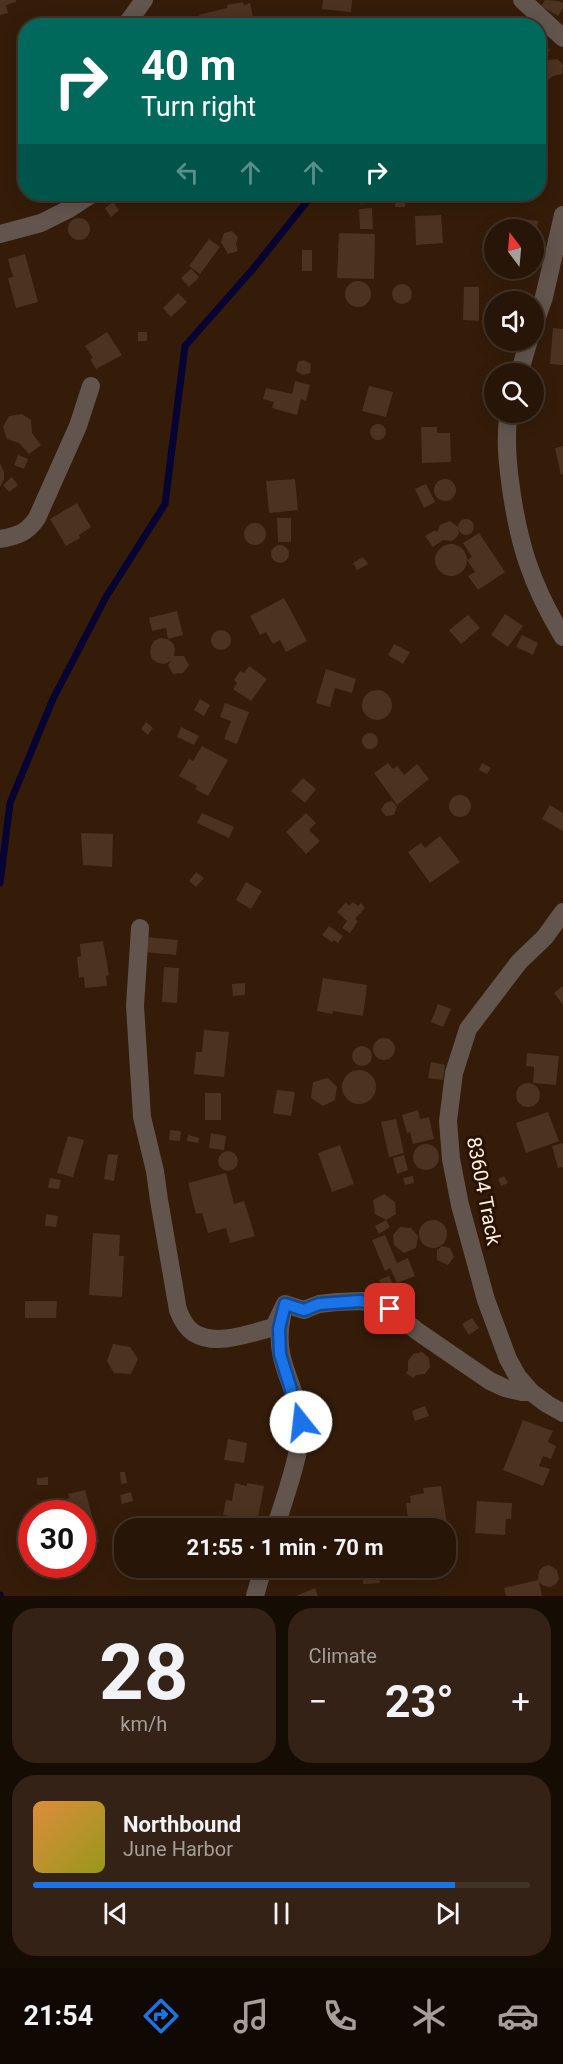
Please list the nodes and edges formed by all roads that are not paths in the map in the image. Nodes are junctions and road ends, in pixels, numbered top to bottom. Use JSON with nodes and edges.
{"nodes":[{"id":1,"x":144,"y":0,"type":"edge"},
{"id":2,"x":522,"y":0,"type":"edge"},
{"id":3,"x":130,"y":18,"type":"edge"},
{"id":4,"x":541,"y":18,"type":"edge"},
{"id":5,"x":546,"y":22,"type":"edge"},
{"id":6,"x":563,"y":38,"type":"edge"},
{"id":7,"x":81,"y":201,"type":"edge"},
{"id":8,"x":563,"y":215,"type":"edge"},
{"id":9,"x":0,"y":234,"type":"edge"},
{"id":10,"x":544,"y":297,"type":"edge"},
{"id":11,"x":91,"y":386,"type":"dead end"},
{"id":12,"x":508,"y":423,"type":"edge"},
{"id":13,"x":0,"y":539,"type":"edge"},
{"id":14,"x":563,"y":637,"type":"edge"},
{"id":15,"x":563,"y":912,"type":"edge"},
{"id":16,"x":140,"y":928,"type":"dead end"},
{"id":17,"x":285,"y":1304,"type":"junction"},
{"id":18,"x":531,"y":1392,"type":"junction"},
{"id":19,"x":563,"y":1413,"type":"edge"},
{"id":20,"x":278,"y":1518,"type":"edge"},
{"id":21,"x":260,"y":1578,"type":"edge"},
{"id":22,"x":255,"y":1596,"type":"edge"}],
"edges":[{"from":1,"to":3,"type":"street"},
{"from":2,"to":4,"type":"street"},
{"from":5,"to":6,"type":"street"},
{"from":7,"to":9,"type":"street"},
{"from":8,"to":10,"type":"street"},
{"from":11,"to":13,"type":"street"},
{"from":12,"to":14,"type":"street"},
{"from":15,"to":18,"type":"street","name":"83604 Track"},
{"from":16,"to":17,"type":"street"},
{"from":17,"to":18,"type":"street"},
{"from":17,"to":20,"type":"street"},
{"from":18,"to":19,"type":"street","name":"83604 Track"},
{"from":21,"to":22,"type":"street"}]}
